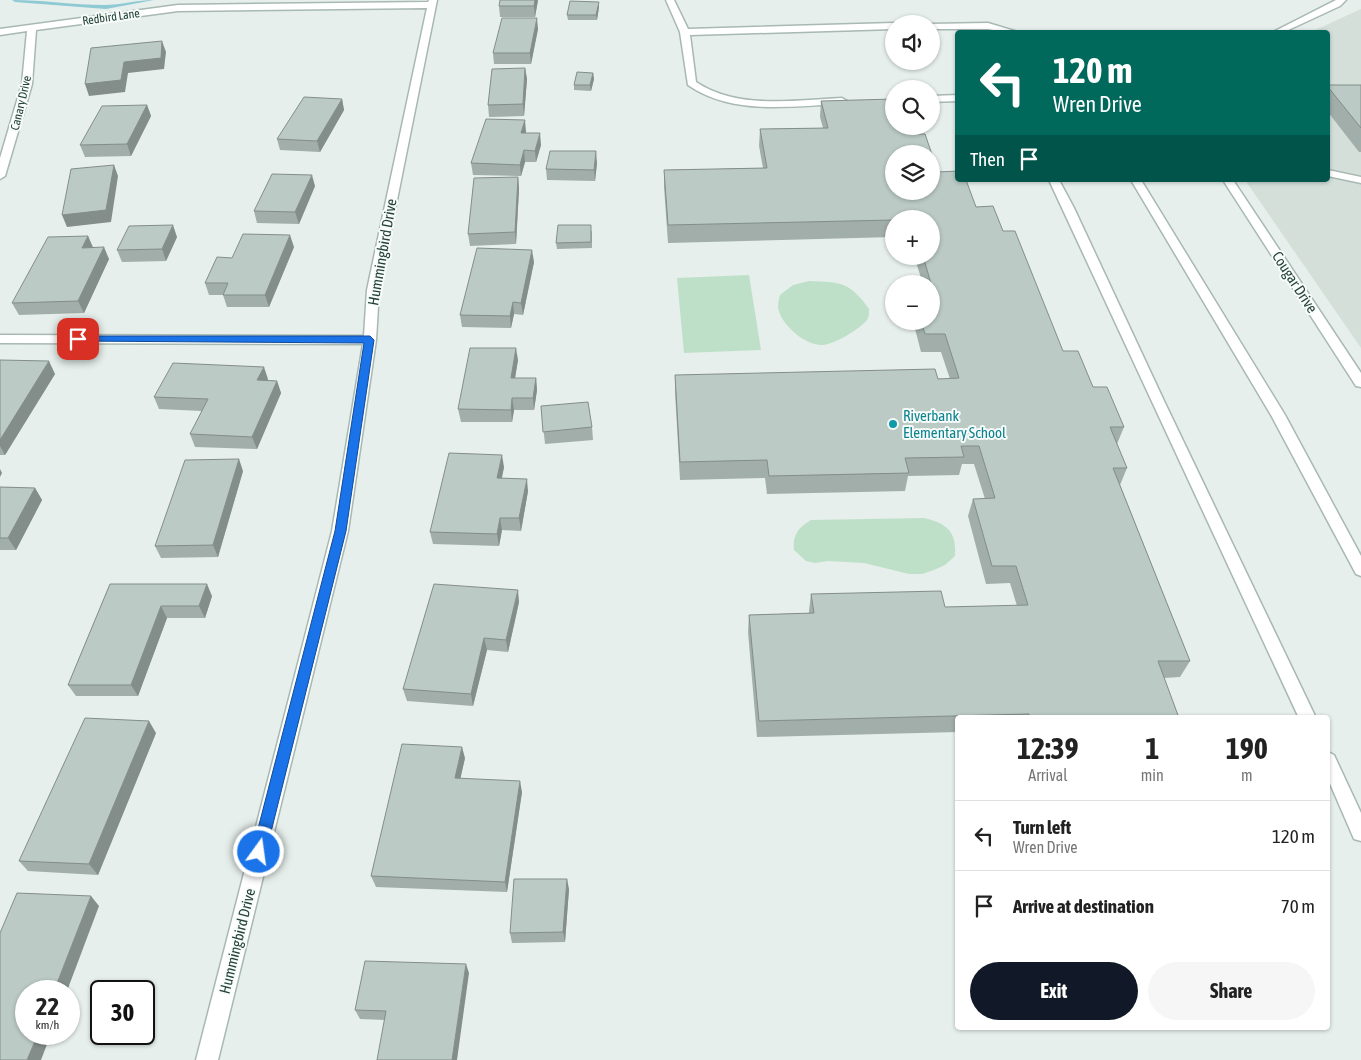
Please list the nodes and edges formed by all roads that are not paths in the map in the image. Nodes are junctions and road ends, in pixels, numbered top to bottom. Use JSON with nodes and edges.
{"nodes":[{"id":1,"x":670,"y":0,"type":"edge"},
{"id":2,"x":1342,"y":0,"type":"edge"},
{"id":3,"x":433,"y":3,"type":"edge"},
{"id":4,"x":885,"y":26,"type":"edge"},
{"id":5,"x":940,"y":26,"type":"edge"},
{"id":6,"x":32,"y":28,"type":"junction"},
{"id":7,"x":1005,"y":30,"type":"edge"},
{"id":8,"x":1282,"y":30,"type":"edge"},
{"id":9,"x":0,"y":32,"type":"edge"},
{"id":10,"x":685,"y":32,"type":"junction"},
{"id":11,"x":955,"y":98,"type":"edge"},
{"id":12,"x":940,"y":99,"type":"edge"},
{"id":13,"x":855,"y":101,"type":"edge"},
{"id":14,"x":1330,"y":173,"type":"edge"},
{"id":15,"x":0,"y":176,"type":"edge"},
{"id":16,"x":1361,"y":180,"type":"edge"},
{"id":17,"x":1055,"y":182,"type":"edge"},
{"id":18,"x":1137,"y":182,"type":"edge"},
{"id":19,"x":1229,"y":182,"type":"edge"},
{"id":20,"x":0,"y":339,"type":"edge"},
{"id":21,"x":370,"y":340,"type":"junction"},
{"id":22,"x":1361,"y":383,"type":"edge"},
{"id":23,"x":1361,"y":570,"type":"edge"},
{"id":24,"x":1307,"y":715,"type":"edge"},
{"id":25,"x":1330,"y":764,"type":"edge"},
{"id":26,"x":1361,"y":833,"type":"edge"},
{"id":27,"x":207,"y":1060,"type":"edge"}],
"edges":[{"from":1,"to":10,"type":"street"},
{"from":2,"to":8,"type":"street"},
{"from":3,"to":6,"type":"street","name":"Redbird Lane"},
{"from":3,"to":21,"type":"street","name":"Hummingbird Drive"},
{"from":4,"to":10,"type":"street"},
{"from":5,"to":7,"type":"street"},
{"from":6,"to":9,"type":"street","name":"Redbird Lane"},
{"from":6,"to":15,"type":"street","name":"Canary Drive"},
{"from":10,"to":13,"type":"street"},
{"from":11,"to":12,"type":"street"},
{"from":14,"to":16,"type":"street"},
{"from":17,"to":24,"type":"street"},
{"from":18,"to":23,"type":"street"},
{"from":19,"to":22,"type":"street","name":"Cougar Drive"},
{"from":20,"to":21,"type":"street"},
{"from":21,"to":27,"type":"street","name":"Hummingbird Drive"},
{"from":25,"to":26,"type":"street"}]}
